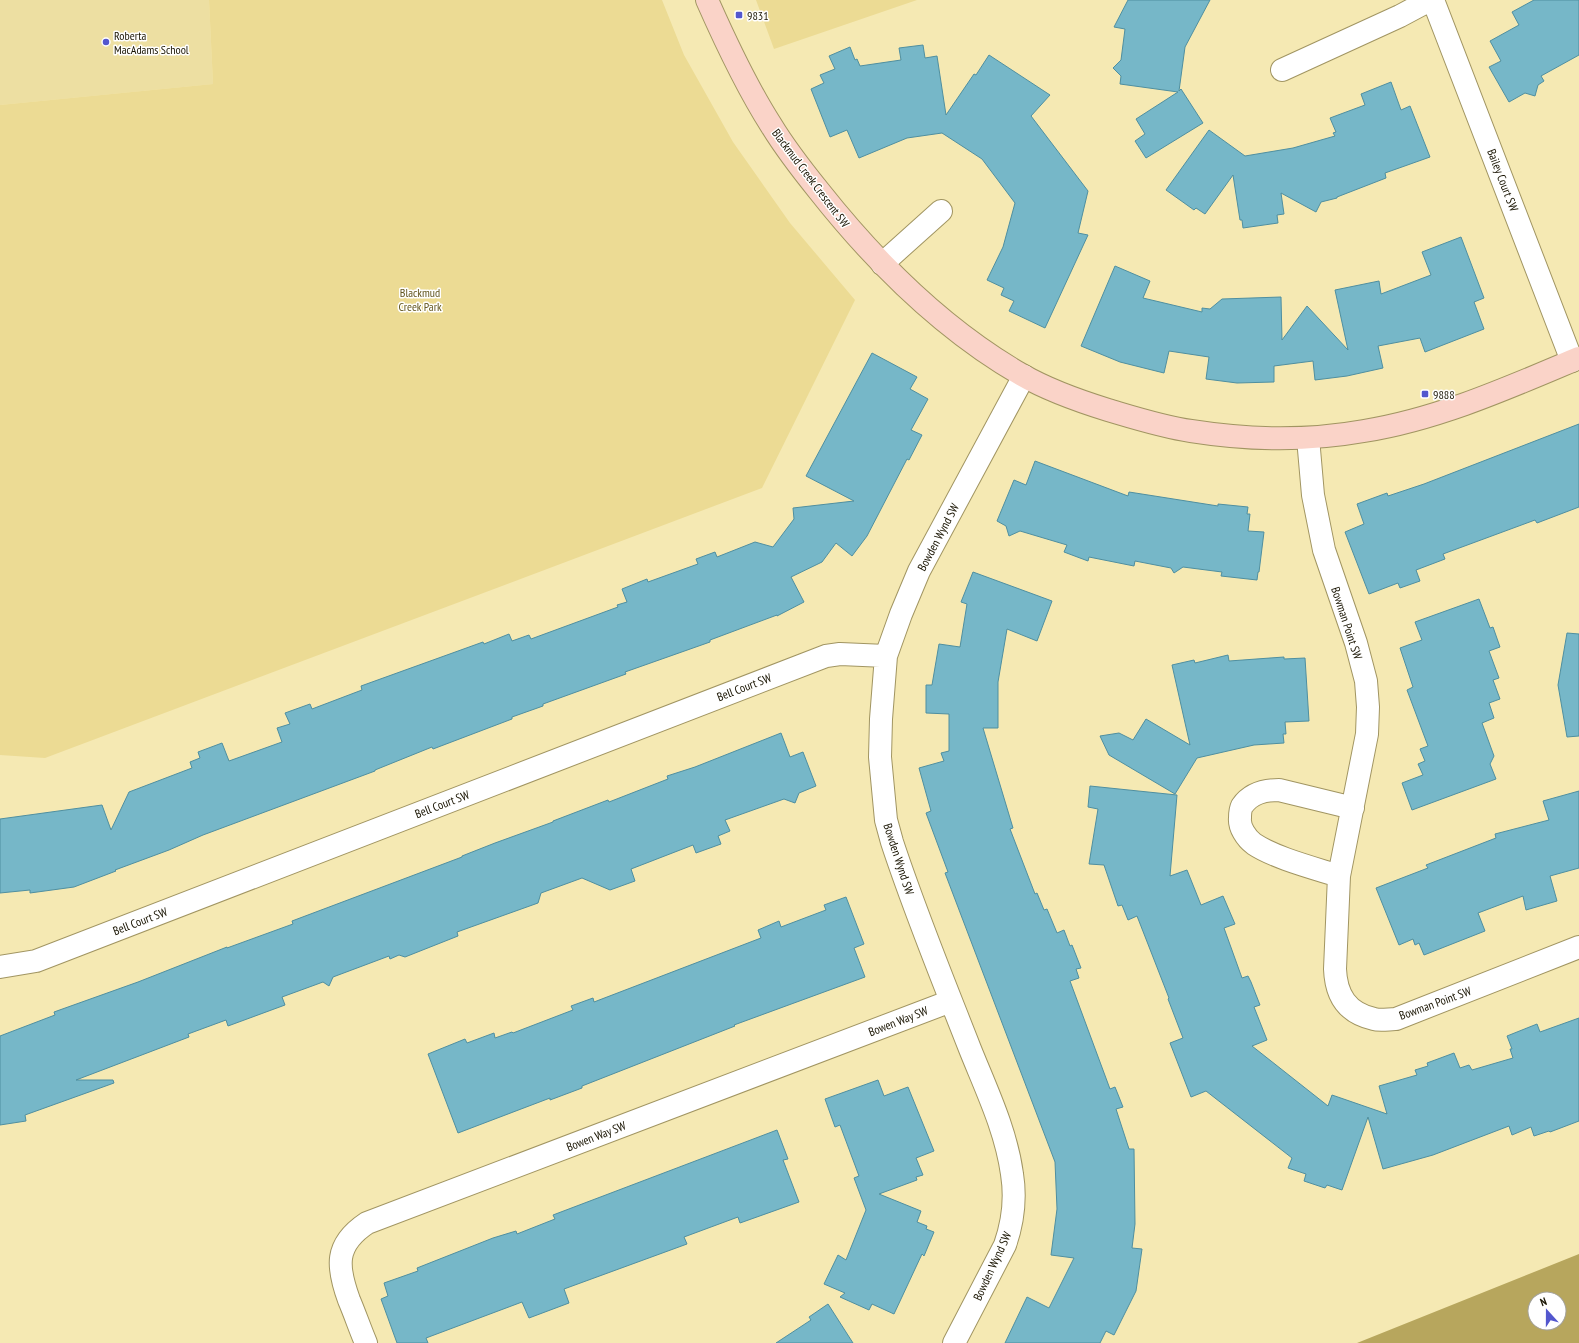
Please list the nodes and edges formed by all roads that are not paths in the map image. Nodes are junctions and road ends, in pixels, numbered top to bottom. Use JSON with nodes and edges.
{"nodes":[{"id":1,"x":707,"y":0,"type":"edge"},
{"id":2,"x":1430,"y":0,"type":"edge"},
{"id":3,"x":1433,"y":0,"type":"edge"},
{"id":4,"x":1282,"y":70,"type":"dead end"},
{"id":5,"x":942,"y":211,"type":"dead end"},
{"id":6,"x":882,"y":264,"type":"junction"},
{"id":7,"x":1576,"y":359,"type":"edge"},
{"id":8,"x":1024,"y":376,"type":"junction"},
{"id":9,"x":1308,"y":438,"type":"junction"},
{"id":10,"x":886,"y":656,"type":"junction"},
{"id":11,"x":1353,"y":808,"type":"junction"},
{"id":12,"x":1339,"y":876,"type":"junction"},
{"id":13,"x":1579,"y":947,"type":"edge"},
{"id":14,"x":0,"y":967,"type":"edge"},
{"id":15,"x":951,"y":1001,"type":"junction"},
{"id":16,"x":366,"y":1343,"type":"edge"},
{"id":17,"x":954,"y":1343,"type":"edge"}],
"edges":[{"from":1,"to":6,"type":"street","name":"Blackmud Creek Crescent SW"},
{"from":2,"to":4,"type":"street"},
{"from":3,"to":7,"type":"street","name":"Bailey Court SW"},
{"from":5,"to":6,"type":"street"},
{"from":6,"to":8,"type":"street","name":"Blackmud Creek Crescent SW"},
{"from":7,"to":9,"type":"street","name":"Blackmud Creek Crescent SW"},
{"from":8,"to":9,"type":"street","name":"Blackmud Creek Crescent SW"},
{"from":8,"to":10,"type":"street","name":"Bowden Wynd SW"},
{"from":9,"to":11,"type":"street","name":"Bowman Point SW"},
{"from":10,"to":14,"type":"street","name":"Bell Court SW"},
{"from":10,"to":15,"type":"street","name":"Bowden Wynd SW"},
{"from":11,"to":12,"type":"street","name":"Bowman Point SW"},
{"from":11,"to":12,"type":"street"},
{"from":12,"to":13,"type":"street","name":"Bowman Point SW"},
{"from":15,"to":16,"type":"street","name":"Bowen Way SW"},
{"from":15,"to":17,"type":"street","name":"Bowden Wynd SW"}]}
